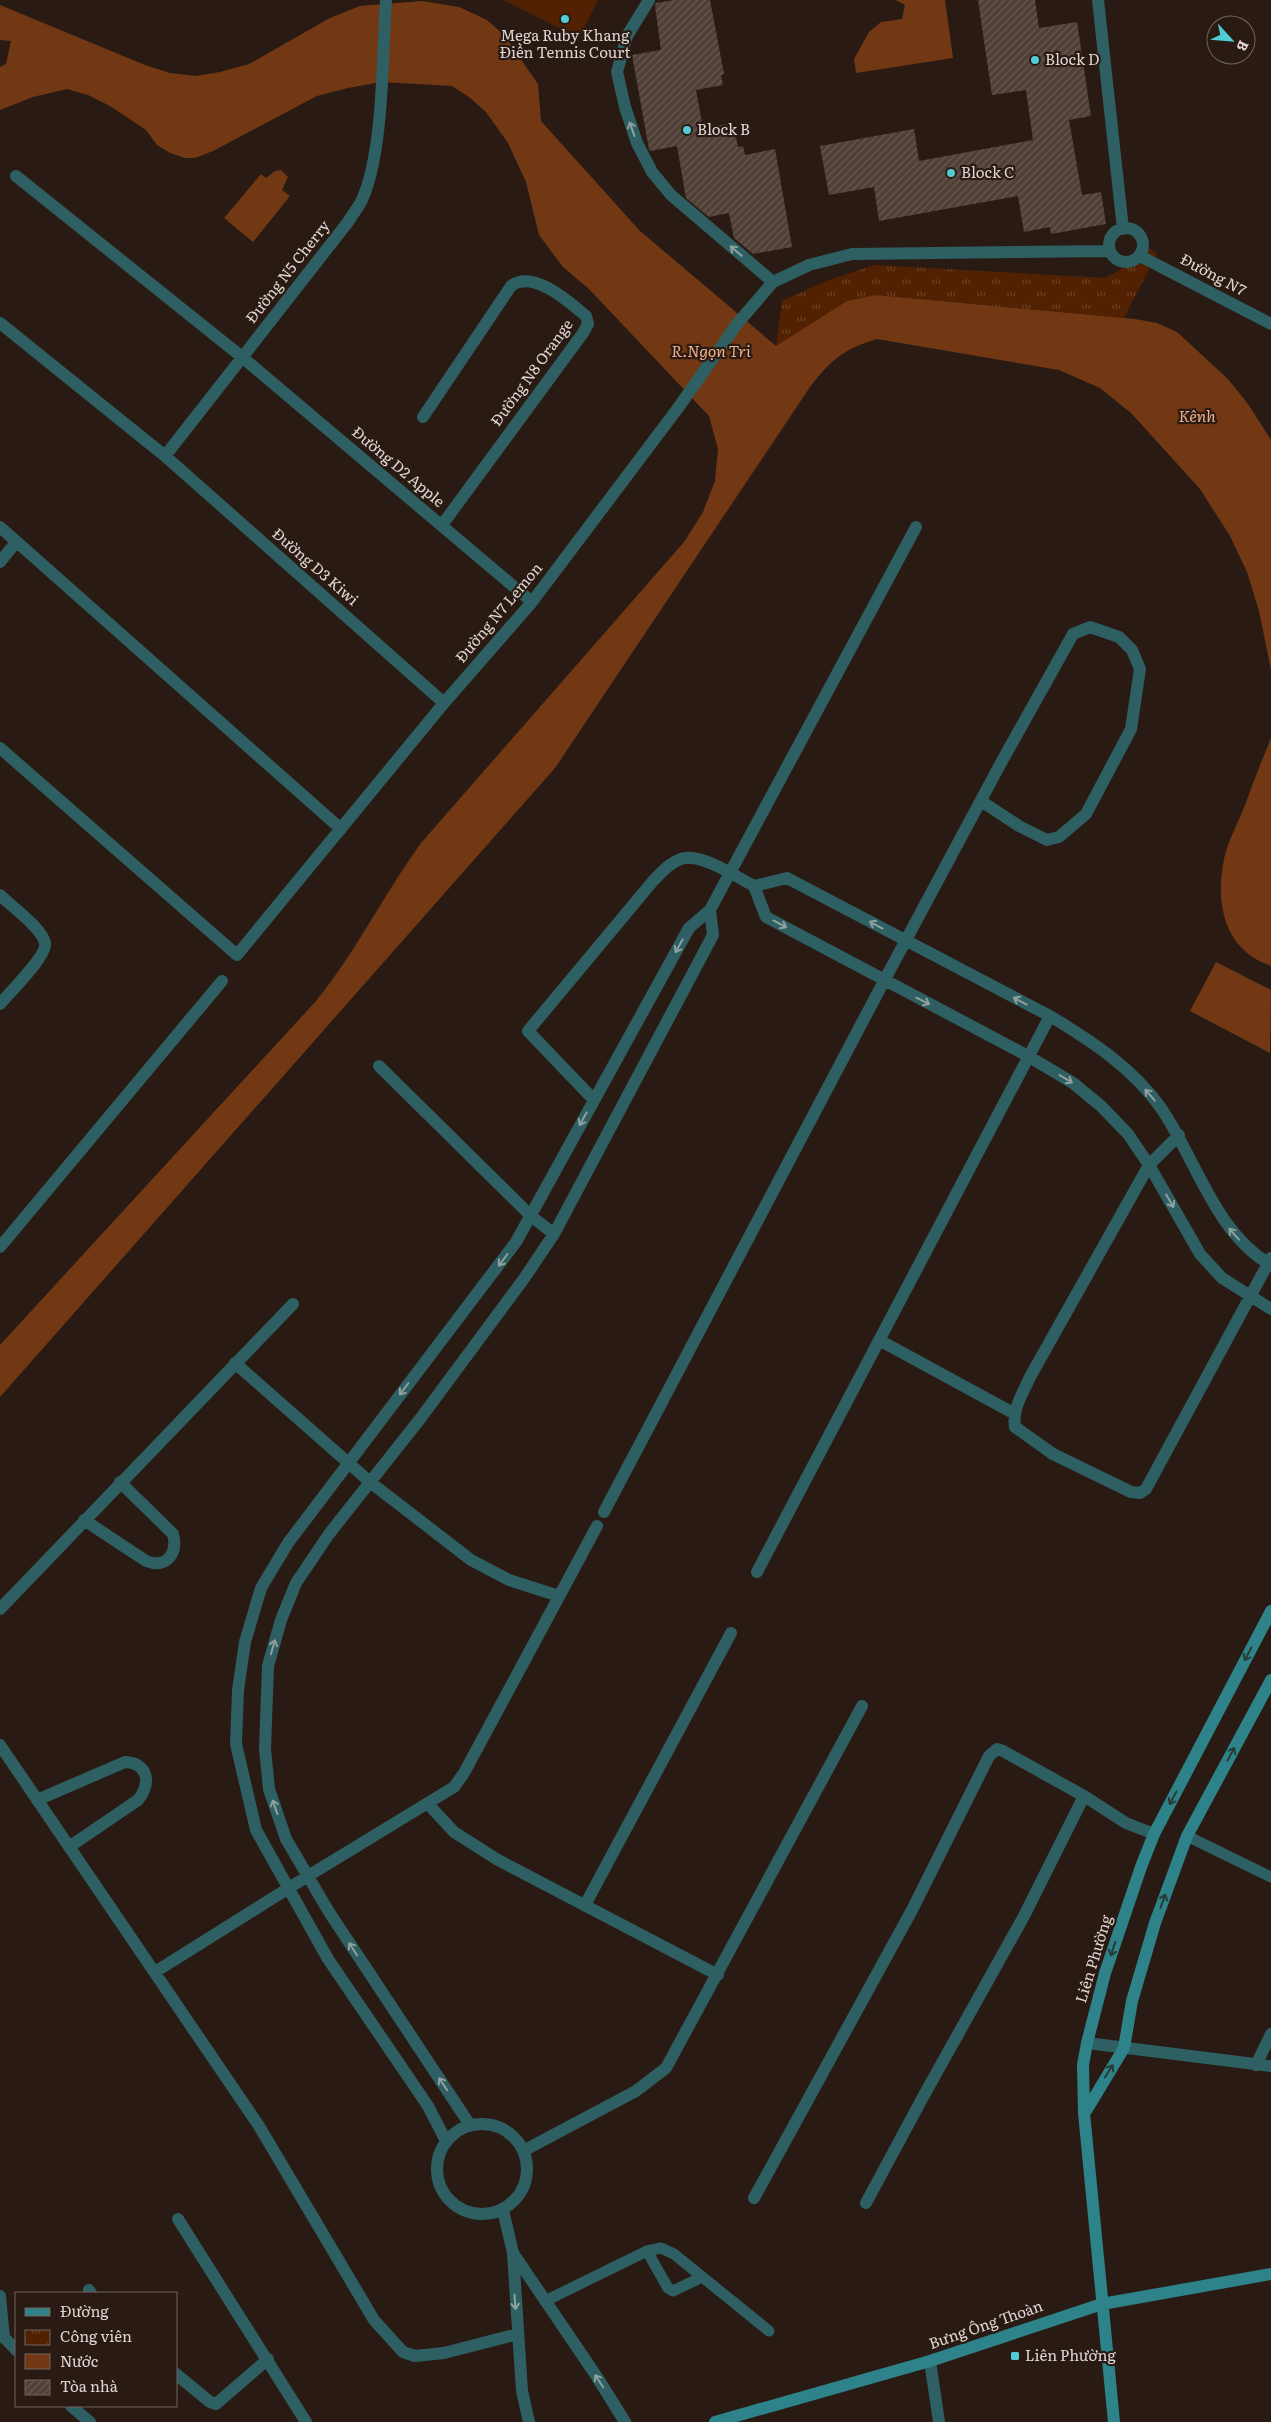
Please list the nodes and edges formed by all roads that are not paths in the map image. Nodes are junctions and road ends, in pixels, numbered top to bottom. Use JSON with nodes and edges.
{"nodes":[{"id":1,"x":386,"y":0,"type":"edge"},
{"id":2,"x":649,"y":0,"type":"edge"},
{"id":3,"x":1098,"y":0,"type":"edge"},
{"id":4,"x":16,"y":176,"type":"dead end"},
{"id":5,"x":1123,"y":229,"type":"junction"},
{"id":6,"x":1110,"y":251,"type":"junction"},
{"id":7,"x":1140,"y":256,"type":"junction"},
{"id":8,"x":773,"y":282,"type":"junction"},
{"id":9,"x":0,"y":323,"type":"edge"},
{"id":10,"x":1271,"y":324,"type":"edge"},
{"id":11,"x":242,"y":357,"type":"junction"},
{"id":12,"x":423,"y":417,"type":"dead end"},
{"id":13,"x":165,"y":456,"type":"junction"},
{"id":14,"x":442,"y":525,"type":"junction"},
{"id":15,"x":0,"y":527,"type":"edge"},
{"id":16,"x":916,"y":527,"type":"dead end"},
{"id":17,"x":16,"y":542,"type":"junction"},
{"id":18,"x":0,"y":562,"type":"edge"},
{"id":19,"x":532,"y":602,"type":"junction"},
{"id":20,"x":444,"y":703,"type":"junction"},
{"id":21,"x":0,"y":748,"type":"edge"},
{"id":22,"x":981,"y":801,"type":"junction"},
{"id":23,"x":341,"y":829,"type":"junction"},
{"id":24,"x":730,"y":874,"type":"junction"},
{"id":25,"x":754,"y":886,"type":"junction"},
{"id":26,"x":0,"y":895,"type":"edge"},
{"id":27,"x":710,"y":910,"type":"junction"},
{"id":28,"x":907,"y":941,"type":"junction"},
{"id":29,"x":222,"y":981,"type":"dead end"},
{"id":30,"x":884,"y":981,"type":"junction"},
{"id":31,"x":0,"y":1004,"type":"edge"},
{"id":32,"x":1050,"y":1016,"type":"junction"},
{"id":33,"x":1028,"y":1056,"type":"junction"},
{"id":34,"x":379,"y":1066,"type":"dead end"},
{"id":35,"x":594,"y":1100,"type":"junction"},
{"id":36,"x":1179,"y":1135,"type":"junction"},
{"id":37,"x":1149,"y":1165,"type":"junction"},
{"id":38,"x":531,"y":1216,"type":"junction"},
{"id":39,"x":554,"y":1234,"type":"junction"},
{"id":40,"x":0,"y":1247,"type":"edge"},
{"id":41,"x":1270,"y":1262,"type":"edge"},
{"id":42,"x":1251,"y":1298,"type":"junction"},
{"id":43,"x":293,"y":1304,"type":"dead end"},
{"id":44,"x":1271,"y":1309,"type":"edge"},
{"id":45,"x":879,"y":1340,"type":"junction"},
{"id":46,"x":236,"y":1363,"type":"junction"},
{"id":47,"x":1015,"y":1414,"type":"junction"},
{"id":48,"x":349,"y":1462,"type":"junction"},
{"id":49,"x":120,"y":1482,"type":"junction"},
{"id":50,"x":370,"y":1482,"type":"junction"},
{"id":51,"x":604,"y":1512,"type":"dead end"},
{"id":52,"x":84,"y":1520,"type":"junction"},
{"id":53,"x":597,"y":1526,"type":"dead end"},
{"id":54,"x":757,"y":1572,"type":"dead end"},
{"id":55,"x":559,"y":1596,"type":"junction"},
{"id":56,"x":0,"y":1609,"type":"edge"},
{"id":57,"x":1271,"y":1611,"type":"edge"},
{"id":58,"x":731,"y":1633,"type":"dead end"},
{"id":59,"x":1271,"y":1680,"type":"edge"},
{"id":60,"x":862,"y":1706,"type":"dead end"},
{"id":61,"x":0,"y":1745,"type":"edge"},
{"id":62,"x":1084,"y":1796,"type":"junction"},
{"id":63,"x":38,"y":1800,"type":"junction"},
{"id":64,"x":428,"y":1804,"type":"junction"},
{"id":65,"x":1154,"y":1834,"type":"junction"},
{"id":66,"x":1186,"y":1836,"type":"junction"},
{"id":67,"x":69,"y":1847,"type":"junction"},
{"id":68,"x":308,"y":1876,"type":"junction"},
{"id":69,"x":1271,"y":1878,"type":"edge"},
{"id":70,"x":288,"y":1888,"type":"junction"},
{"id":71,"x":585,"y":1905,"type":"junction"},
{"id":72,"x":155,"y":1972,"type":"junction"},
{"id":73,"x":718,"y":1975,"type":"junction"},
{"id":74,"x":1271,"y":2034,"type":"edge"},
{"id":75,"x":1087,"y":2044,"type":"junction"},
{"id":76,"x":1124,"y":2048,"type":"junction"},
{"id":77,"x":1256,"y":2065,"type":"junction"},
{"id":78,"x":1271,"y":2066,"type":"edge"},
{"id":79,"x":1084,"y":2113,"type":"junction"},
{"id":80,"x":470,"y":2125,"type":"junction"},
{"id":81,"x":446,"y":2141,"type":"junction"},
{"id":82,"x":523,"y":2151,"type":"junction"},
{"id":83,"x":754,"y":2198,"type":"dead end"},
{"id":84,"x":866,"y":2204,"type":"dead end"},
{"id":85,"x":502,"y":2210,"type":"junction"},
{"id":86,"x":178,"y":2219,"type":"dead end"},
{"id":87,"x":647,"y":2252,"type":"junction"},
{"id":88,"x":513,"y":2253,"type":"junction"},
{"id":89,"x":1271,"y":2274,"type":"edge"},
{"id":90,"x":702,"y":2277,"type":"junction"},
{"id":91,"x":0,"y":2296,"type":"edge"},
{"id":92,"x":545,"y":2301,"type":"junction"},
{"id":93,"x":1102,"y":2304,"type":"junction"},
{"id":94,"x":769,"y":2331,"type":"dead end"},
{"id":95,"x":518,"y":2334,"type":"junction"},
{"id":96,"x":2,"y":2335,"type":"edge"},
{"id":97,"x":15,"y":2349,"type":"edge"},
{"id":98,"x":268,"y":2359,"type":"junction"},
{"id":99,"x":930,"y":2362,"type":"junction"},
{"id":100,"x":178,"y":2376,"type":"edge"},
{"id":101,"x":72,"y":2407,"type":"edge"},
{"id":102,"x":90,"y":2422,"type":"edge"},
{"id":103,"x":306,"y":2422,"type":"edge"},
{"id":104,"x":529,"y":2422,"type":"edge"},
{"id":105,"x":625,"y":2422,"type":"edge"},
{"id":106,"x":715,"y":2422,"type":"edge"},
{"id":107,"x":939,"y":2422,"type":"edge"},
{"id":108,"x":1114,"y":2422,"type":"edge"}],
"edges":[{"from":1,"to":11,"type":"street","name":"Đường N5 Cherry"},
{"from":8,"to":2,"type":"street","one_way":true},
{"from":3,"to":5,"type":"street"},
{"from":4,"to":11,"type":"street","name":"Đường D2 Apple"},
{"from":5,"to":6,"type":"street"},
{"from":5,"to":7,"type":"street"},
{"from":6,"to":7,"type":"street"},
{"from":6,"to":8,"type":"street"},
{"from":7,"to":10,"type":"street","name":"Đường N7"},
{"from":8,"to":19,"type":"street","name":"Đường N7 Lemon"},
{"from":9,"to":13,"type":"street","name":"Đường D3 Kiwi"},
{"from":11,"to":13,"type":"street","name":"Đường N5 Cherry"},
{"from":11,"to":14,"type":"street","name":"Đường D2 Apple"},
{"from":12,"to":14,"type":"street","name":"Đường N8 Orange"},
{"from":13,"to":20,"type":"street","name":"Đường D3 Kiwi"},
{"from":14,"to":19,"type":"street","name":"Đường D2 Apple"},
{"from":15,"to":17,"type":"street"},
{"from":16,"to":24,"type":"street"},
{"from":17,"to":18,"type":"street"},
{"from":17,"to":23,"type":"street"},
{"from":19,"to":20,"type":"street","name":"Đường N7 Lemon"},
{"from":20,"to":23,"type":"street","name":"Đường N7 Lemon"},
{"from":21,"to":23,"type":"street","name":"Đường N7 Lemon"},
{"from":22,"to":22,"type":"street"},
{"from":22,"to":28,"type":"street"},
{"from":24,"to":25,"type":"street"},
{"from":24,"to":27,"type":"street"},
{"from":24,"to":35,"type":"street"},
{"from":28,"to":25,"type":"street","one_way":true},
{"from":25,"to":30,"type":"street","one_way":true},
{"from":26,"to":31,"type":"street"},
{"from":27,"to":35,"type":"street","one_way":true},
{"from":27,"to":39,"type":"street"},
{"from":28,"to":30,"type":"street"},
{"from":32,"to":28,"type":"street","one_way":true},
{"from":29,"to":40,"type":"street"},
{"from":30,"to":33,"type":"street","one_way":true},
{"from":30,"to":51,"type":"street"},
{"from":32,"to":33,"type":"street"},
{"from":36,"to":32,"type":"street","one_way":true},
{"from":33,"to":37,"type":"street","one_way":true},
{"from":33,"to":45,"type":"street"},
{"from":34,"to":38,"type":"street"},
{"from":35,"to":38,"type":"street","one_way":true},
{"from":36,"to":37,"type":"street"},
{"from":41,"to":36,"type":"street","one_way":true},
{"from":37,"to":42,"type":"street","one_way":true},
{"from":37,"to":47,"type":"street"},
{"from":38,"to":39,"type":"street"},
{"from":38,"to":48,"type":"street","one_way":true},
{"from":39,"to":50,"type":"street"},
{"from":41,"to":42,"type":"street"},
{"from":42,"to":44,"type":"street"},
{"from":42,"to":47,"type":"street"},
{"from":43,"to":46,"type":"street"},
{"from":45,"to":47,"type":"street"},
{"from":45,"to":54,"type":"street"},
{"from":46,"to":48,"type":"street"},
{"from":46,"to":49,"type":"street"},
{"from":48,"to":50,"type":"street"},
{"from":48,"to":70,"type":"street"},
{"from":49,"to":52,"type":"street"},
{"from":49,"to":52,"type":"street"},
{"from":50,"to":55,"type":"street"},
{"from":68,"to":50,"type":"street","one_way":true},
{"from":52,"to":56,"type":"street"},
{"from":53,"to":55,"type":"street"},
{"from":55,"to":64,"type":"street"},
{"from":57,"to":65,"type":"street","name":"Liên Phường","one_way":true},
{"from":58,"to":71,"type":"street"},
{"from":66,"to":59,"type":"street","one_way":true},
{"from":60,"to":73,"type":"street"},
{"from":61,"to":63,"type":"street"},
{"from":62,"to":65,"type":"street"},
{"from":62,"to":83,"type":"street"},
{"from":62,"to":84,"type":"street"},
{"from":63,"to":67,"type":"street"},
{"from":63,"to":67,"type":"street"},
{"from":64,"to":68,"type":"street"},
{"from":64,"to":71,"type":"street"},
{"from":65,"to":75,"type":"street","name":"Liên Phường","one_way":true},
{"from":66,"to":69,"type":"lane"},
{"from":76,"to":66,"type":"street","one_way":true},
{"from":67,"to":72,"type":"street"},
{"from":68,"to":70,"type":"street"},
{"from":80,"to":68,"type":"street","one_way":true},
{"from":70,"to":72,"type":"street"},
{"from":70,"to":81,"type":"street"},
{"from":71,"to":73,"type":"street"},
{"from":72,"to":95,"type":"street"},
{"from":73,"to":82,"type":"street"},
{"from":74,"to":77,"type":"street"},
{"from":75,"to":76,"type":"street"},
{"from":75,"to":79,"type":"street","name":"Liên Phường"},
{"from":76,"to":77,"type":"street"},
{"from":79,"to":76,"type":"street","one_way":true},
{"from":77,"to":78,"type":"street"},
{"from":79,"to":93,"type":"street","name":"Liên Phường"},
{"from":80,"to":81,"type":"street"},
{"from":80,"to":82,"type":"street"},
{"from":81,"to":85,"type":"street"},
{"from":82,"to":85,"type":"street"},
{"from":85,"to":88,"type":"street"},
{"from":86,"to":98,"type":"street"},
{"from":87,"to":90,"type":"lane"},
{"from":87,"to":90,"type":"lane"},
{"from":87,"to":92,"type":"lane"},
{"from":88,"to":92,"type":"street"},
{"from":88,"to":95,"type":"street","one_way":true},
{"from":89,"to":93,"type":"street","name":"Bưng Ông Thoàn"},
{"from":90,"to":94,"type":"lane"},
{"from":91,"to":96,"type":"street"},
{"from":105,"to":92,"type":"street","one_way":true},
{"from":93,"to":99,"type":"street","name":"Bưng Ông Thoàn"},
{"from":93,"to":108,"type":"street"},
{"from":95,"to":104,"type":"street"},
{"from":96,"to":97,"type":"street"},
{"from":98,"to":100,"type":"street"},
{"from":98,"to":103,"type":"street"},
{"from":99,"to":106,"type":"street","name":"Bưng Ông Thoàn"},
{"from":99,"to":107,"type":"street"},
{"from":101,"to":102,"type":"street"}]}
